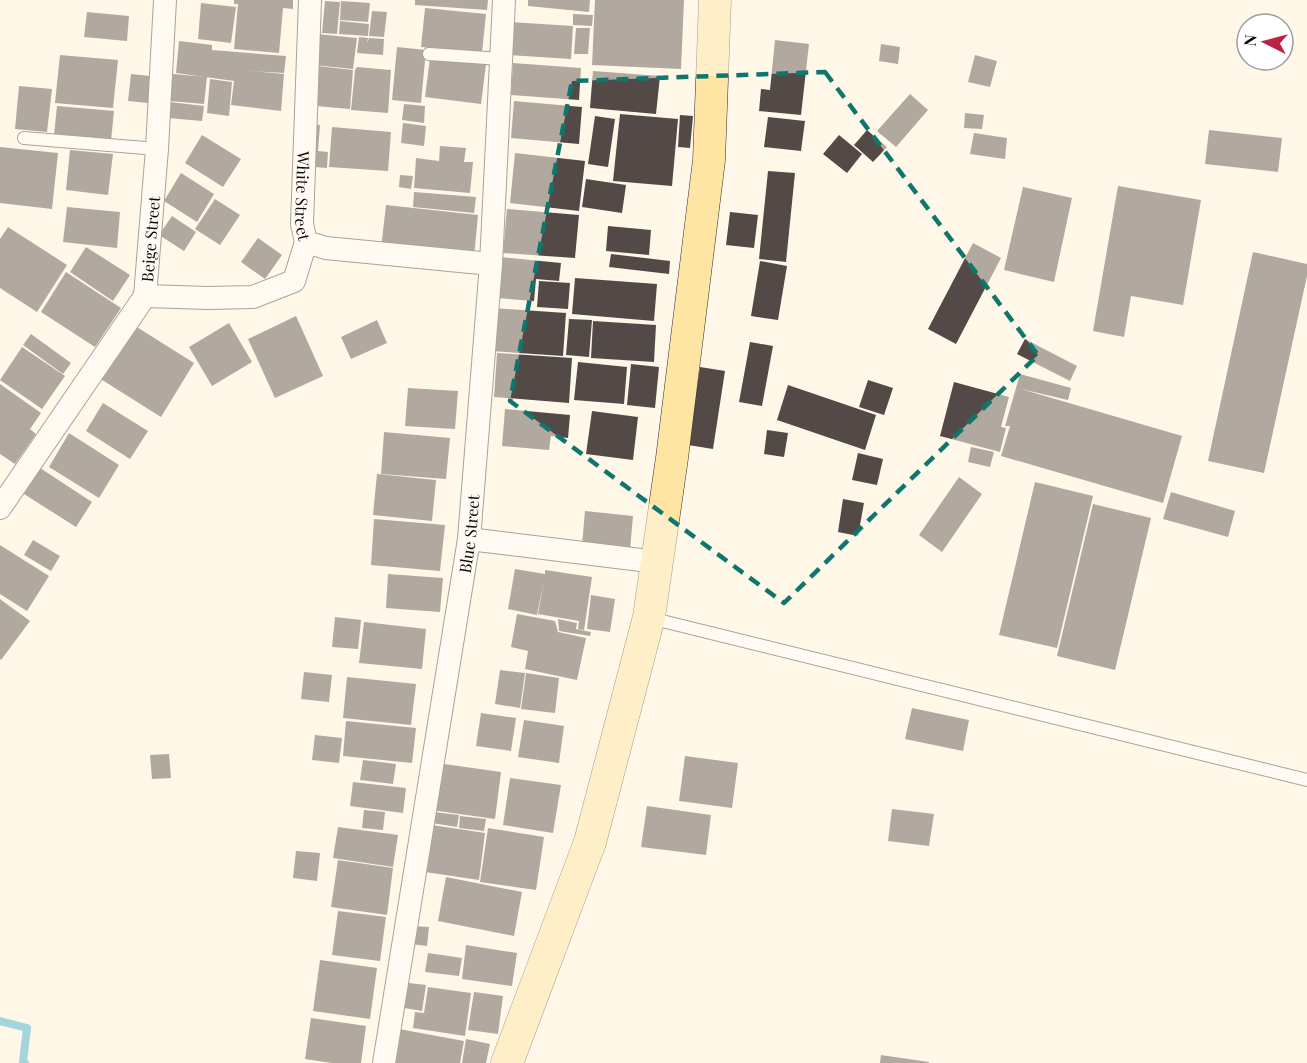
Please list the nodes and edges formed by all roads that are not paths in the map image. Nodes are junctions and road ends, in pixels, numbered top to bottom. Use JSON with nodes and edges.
{"nodes":[{"id":1,"x":165,"y":0,"type":"edge"},
{"id":2,"x":310,"y":0,"type":"edge"},
{"id":3,"x":504,"y":0,"type":"edge"},
{"id":4,"x":715,"y":0,"type":"edge"},
{"id":5,"x":429,"y":54,"type":"dead end"},
{"id":6,"x":501,"y":59,"type":"junction"},
{"id":7,"x":24,"y":138,"type":"dead end"},
{"id":8,"x":157,"y":149,"type":"junction"},
{"id":9,"x":306,"y":242,"type":"junction"},
{"id":10,"x":491,"y":264,"type":"junction"},
{"id":11,"x":145,"y":296,"type":"junction"},
{"id":12,"x":0,"y":508,"type":"edge"},
{"id":13,"x":469,"y":539,"type":"junction"},
{"id":14,"x":657,"y":562,"type":"junction"},
{"id":15,"x":649,"y":617,"type":"junction"},
{"id":16,"x":1307,"y":780,"type":"edge"},
{"id":17,"x":384,"y":1063,"type":"edge"},
{"id":18,"x":507,"y":1063,"type":"edge"}],
"edges":[{"from":1,"to":8,"type":"street","name":"Beige Street"},
{"from":2,"to":9,"type":"street","name":"White Street"},
{"from":3,"to":6,"type":"street","name":"Blue Street"},
{"from":4,"to":14,"type":"street"},
{"from":5,"to":6,"type":"lane"},
{"from":6,"to":10,"type":"street","name":"Blue Street"},
{"from":7,"to":8,"type":"lane"},
{"from":8,"to":11,"type":"street","name":"Beige Street"},
{"from":9,"to":10,"type":"street","name":"White Street"},
{"from":9,"to":11,"type":"street"},
{"from":10,"to":13,"type":"street","name":"Blue Street"},
{"from":11,"to":12,"type":"street","name":"Beige Street"},
{"from":13,"to":14,"type":"street"},
{"from":13,"to":17,"type":"street","name":"Blue Street"},
{"from":14,"to":15,"type":"street"},
{"from":15,"to":16,"type":"lane"},
{"from":15,"to":18,"type":"street"}]}
